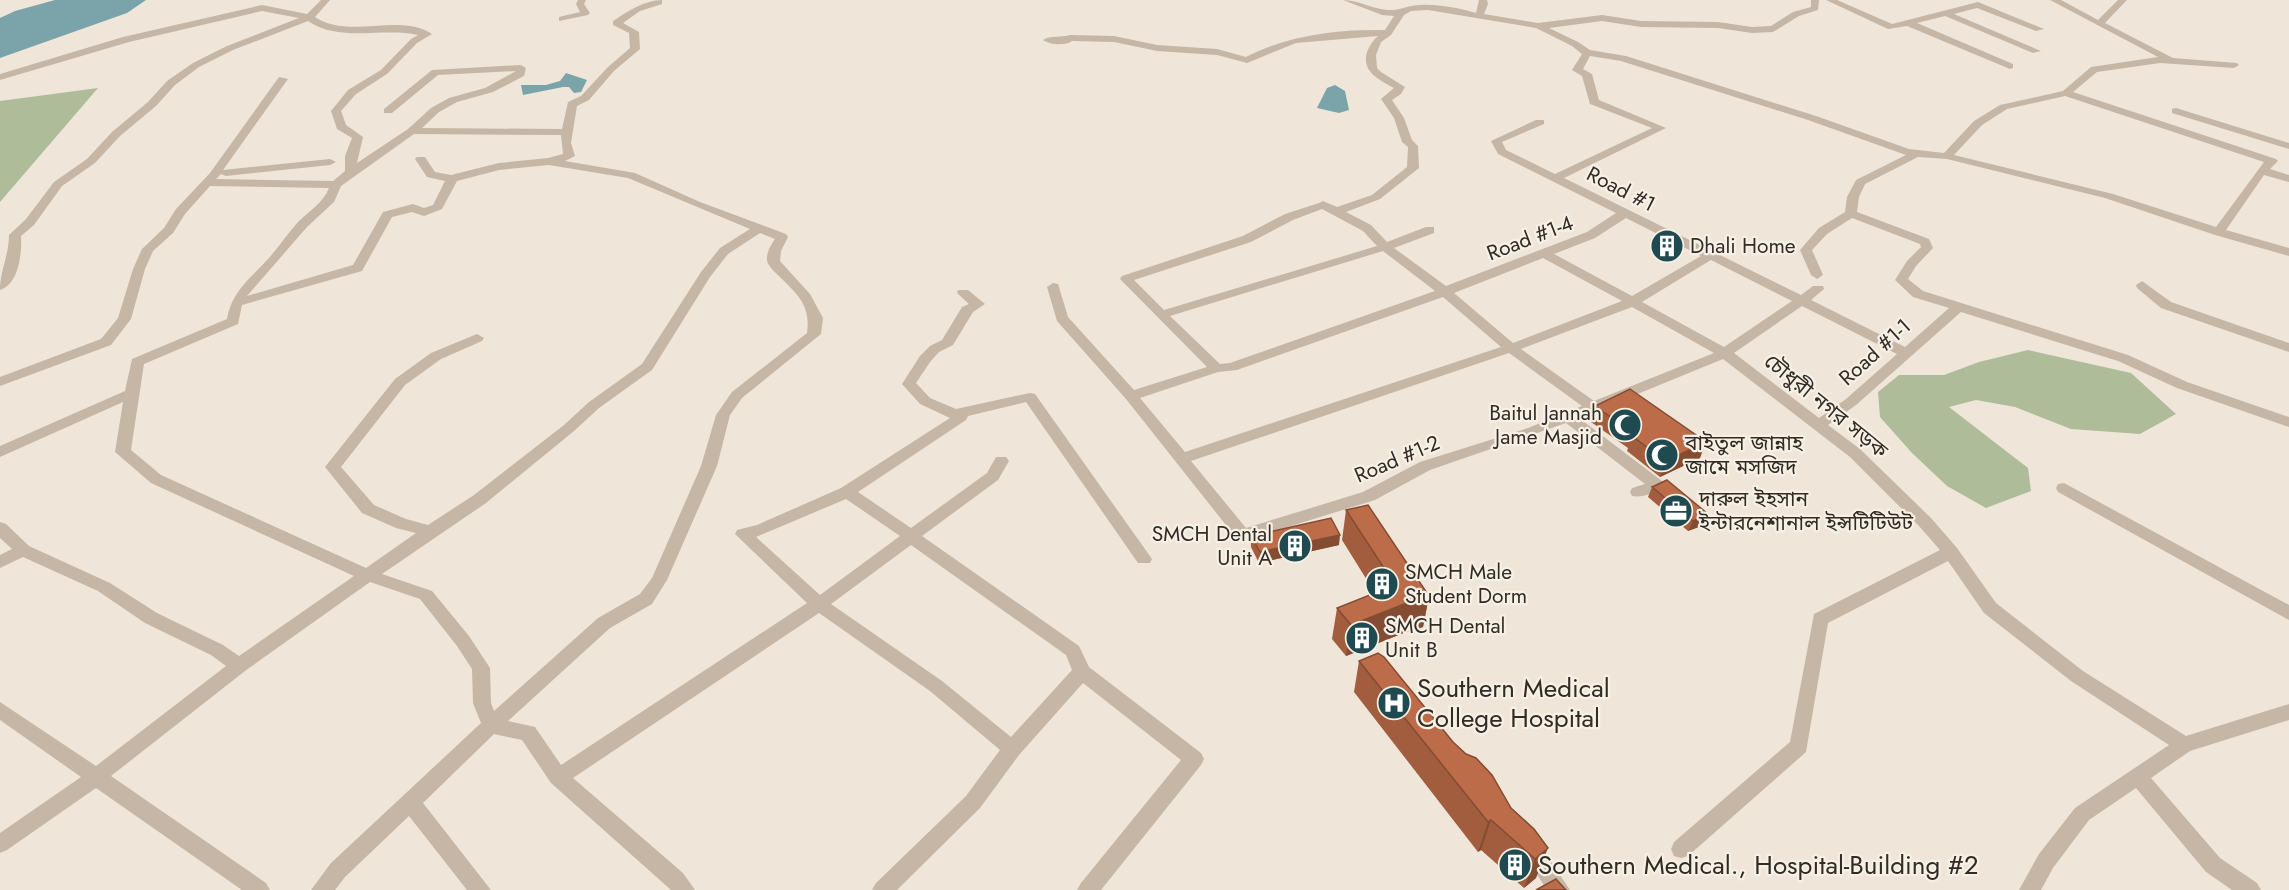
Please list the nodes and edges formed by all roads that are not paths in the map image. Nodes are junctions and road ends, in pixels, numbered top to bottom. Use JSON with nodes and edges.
{"nodes":[{"id":1,"x":326,"y":0,"type":"edge"},
{"id":2,"x":582,"y":0,"type":"edge"},
{"id":3,"x":1347,"y":0,"type":"edge"},
{"id":4,"x":1483,"y":0,"type":"edge"},
{"id":5,"x":1815,"y":0,"type":"edge"},
{"id":6,"x":1830,"y":0,"type":"edge"},
{"id":7,"x":2054,"y":0,"type":"edge"},
{"id":8,"x":2122,"y":0,"type":"edge"},
{"id":9,"x":659,"y":1,"type":"edge"},
{"id":10,"x":260,"y":4,"type":"edge"},
{"id":11,"x":1401,"y":13,"type":"junction"},
{"id":12,"x":1944,"y":13,"type":"junction"},
{"id":13,"x":1479,"y":16,"type":"junction"},
{"id":14,"x":309,"y":17,"type":"junction"},
{"id":15,"x":562,"y":19,"type":"dead end"},
{"id":16,"x":1908,"y":22,"type":"junction"},
{"id":17,"x":2099,"y":24,"type":"junction"},
{"id":18,"x":1538,"y":26,"type":"junction"},
{"id":19,"x":1388,"y":33,"type":"junction"},
{"id":20,"x":2037,"y":34,"type":"dead end"},
{"id":21,"x":1048,"y":40,"type":"dead end"},
{"id":22,"x":2036,"y":51,"type":"dead end"},
{"id":23,"x":1587,"y":53,"type":"junction"},
{"id":24,"x":2169,"y":60,"type":"junction"},
{"id":25,"x":2234,"y":65,"type":"dead end"},
{"id":26,"x":2010,"y":66,"type":"dead end"},
{"id":27,"x":0,"y":77,"type":"edge"},
{"id":28,"x":283,"y":79,"type":"dead end"},
{"id":29,"x":2066,"y":93,"type":"junction"},
{"id":30,"x":388,"y":111,"type":"dead end"},
{"id":31,"x":2176,"y":111,"type":"dead end"},
{"id":32,"x":1540,"y":122,"type":"dead end"},
{"id":33,"x":412,"y":131,"type":"junction"},
{"id":34,"x":567,"y":132,"type":"junction"},
{"id":35,"x":2289,"y":146,"type":"edge"},
{"id":36,"x":1916,"y":154,"type":"junction"},
{"id":37,"x":1947,"y":156,"type":"junction"},
{"id":38,"x":420,"y":159,"type":"dead end"},
{"id":39,"x":330,"y":162,"type":"dead end"},
{"id":40,"x":553,"y":163,"type":"junction"},
{"id":41,"x":2262,"y":171,"type":"junction"},
{"id":42,"x":351,"y":172,"type":"junction"},
{"id":43,"x":1556,"y":178,"type":"junction"},
{"id":44,"x":210,"y":179,"type":"junction"},
{"id":45,"x":452,"y":179,"type":"junction"},
{"id":46,"x":2289,"y":179,"type":"edge"},
{"id":47,"x":336,"y":184,"type":"junction"},
{"id":48,"x":1336,"y":211,"type":"junction"},
{"id":49,"x":1625,"y":213,"type":"junction"},
{"id":50,"x":1851,"y":214,"type":"junction"},
{"id":51,"x":759,"y":228,"type":"junction"},
{"id":52,"x":1430,"y":230,"type":"dead end"},
{"id":53,"x":2219,"y":232,"type":"junction"},
{"id":54,"x":1385,"y":247,"type":"junction"},
{"id":55,"x":2289,"y":252,"type":"edge"},
{"id":56,"x":1544,"y":253,"type":"junction"},
{"id":57,"x":1709,"y":256,"type":"junction"},
{"id":58,"x":358,"y":268,"type":"junction"},
{"id":59,"x":1817,"y":275,"type":"dead end"},
{"id":60,"x":2142,"y":285,"type":"dead end"},
{"id":61,"x":0,"y":286,"type":"edge"},
{"id":62,"x":320,"y":287,"type":"dead end"},
{"id":63,"x":1053,"y":287,"type":"dead end"},
{"id":64,"x":1818,"y":289,"type":"dead end"},
{"id":65,"x":1444,"y":291,"type":"junction"},
{"id":66,"x":963,"y":293,"type":"dead end"},
{"id":67,"x":1632,"y":302,"type":"junction"},
{"id":68,"x":1799,"y":302,"type":"junction"},
{"id":69,"x":236,"y":303,"type":"junction"},
{"id":70,"x":1958,"y":307,"type":"junction"},
{"id":71,"x":1161,"y":315,"type":"junction"},
{"id":72,"x":477,"y":339,"type":"dead end"},
{"id":73,"x":1511,"y":348,"type":"junction"},
{"id":74,"x":2289,"y":348,"type":"edge"},
{"id":75,"x":1905,"y":352,"type":"junction"},
{"id":76,"x":1725,"y":353,"type":"junction"},
{"id":77,"x":1217,"y":368,"type":"junction"},
{"id":78,"x":0,"y":382,"type":"edge"},
{"id":79,"x":132,"y":393,"type":"junction"},
{"id":80,"x":1131,"y":396,"type":"junction"},
{"id":81,"x":1592,"y":406,"type":"junction"},
{"id":82,"x":956,"y":414,"type":"junction"},
{"id":83,"x":1568,"y":417,"type":"junction"},
{"id":84,"x":2289,"y":422,"type":"edge"},
{"id":85,"x":1818,"y":425,"type":"junction"},
{"id":86,"x":0,"y":452,"type":"edge"},
{"id":87,"x":1180,"y":459,"type":"junction"},
{"id":88,"x":1001,"y":461,"type":"dead end"},
{"id":89,"x":2064,"y":488,"type":"dead end"},
{"id":90,"x":847,"y":492,"type":"junction"},
{"id":91,"x":1638,"y":492,"type":"dead end"},
{"id":92,"x":0,"y":528,"type":"edge"},
{"id":93,"x":430,"y":531,"type":"junction"},
{"id":94,"x":912,"y":536,"type":"junction"},
{"id":95,"x":23,"y":550,"type":"junction"},
{"id":96,"x":1951,"y":552,"type":"junction"},
{"id":97,"x":1144,"y":559,"type":"dead end"},
{"id":98,"x":0,"y":562,"type":"edge"},
{"id":99,"x":367,"y":575,"type":"junction"},
{"id":100,"x":819,"y":604,"type":"junction"},
{"id":101,"x":2289,"y":613,"type":"edge"},
{"id":102,"x":239,"y":666,"type":"junction"},
{"id":103,"x":1082,"y":672,"type":"junction"},
{"id":104,"x":0,"y":710,"type":"edge"},
{"id":105,"x":2289,"y":712,"type":"edge"},
{"id":106,"x":491,"y":725,"type":"junction"},
{"id":107,"x":2184,"y":746,"type":"junction"},
{"id":108,"x":1012,"y":749,"type":"junction"},
{"id":109,"x":97,"y":776,"type":"junction"},
{"id":110,"x":2138,"y":776,"type":"junction"},
{"id":111,"x":558,"y":777,"type":"junction"},
{"id":112,"x":410,"y":802,"type":"junction"},
{"id":113,"x":1517,"y":837,"type":"edge"},
{"id":114,"x":0,"y":844,"type":"edge"},
{"id":115,"x":1681,"y":849,"type":"dead end"},
{"id":116,"x":259,"y":890,"type":"edge"},
{"id":117,"x":322,"y":890,"type":"edge"},
{"id":118,"x":480,"y":890,"type":"edge"},
{"id":119,"x":684,"y":890,"type":"edge"},
{"id":120,"x":883,"y":890,"type":"edge"},
{"id":121,"x":1088,"y":890,"type":"edge"},
{"id":122,"x":1559,"y":890,"type":"edge"},
{"id":123,"x":2030,"y":890,"type":"edge"},
{"id":124,"x":2250,"y":890,"type":"edge"}],
"edges":[{"from":1,"to":14,"type":"street"},
{"from":2,"to":15,"type":"street"},
{"from":3,"to":11,"type":"street"},
{"from":4,"to":13,"type":"street"},
{"from":5,"to":18,"type":"street"},
{"from":6,"to":16,"type":"street"},
{"from":7,"to":17,"type":"street"},
{"from":8,"to":17,"type":"street"},
{"from":9,"to":34,"type":"street"},
{"from":10,"to":14,"type":"street"},
{"from":10,"to":27,"type":"street"},
{"from":11,"to":13,"type":"street"},
{"from":11,"to":19,"type":"street"},
{"from":12,"to":16,"type":"street"},
{"from":12,"to":20,"type":"street"},
{"from":12,"to":22,"type":"street"},
{"from":13,"to":18,"type":"street"},
{"from":14,"to":42,"type":"street"},
{"from":14,"to":61,"type":"street"},
{"from":16,"to":26,"type":"street"},
{"from":17,"to":24,"type":"street"},
{"from":18,"to":23,"type":"street"},
{"from":19,"to":21,"type":"street"},
{"from":19,"to":48,"type":"street"},
{"from":23,"to":36,"type":"street"},
{"from":23,"to":43,"type":"street"},
{"from":24,"to":25,"type":"street"},
{"from":24,"to":29,"type":"street"},
{"from":28,"to":44,"type":"street"},
{"from":29,"to":37,"type":"street"},
{"from":29,"to":41,"type":"street"},
{"from":30,"to":33,"type":"street"},
{"from":31,"to":35,"type":"street"},
{"from":32,"to":43,"type":"street","name":"Road #1"},
{"from":33,"to":34,"type":"street"},
{"from":33,"to":42,"type":"street"},
{"from":34,"to":40,"type":"street"},
{"from":36,"to":37,"type":"street"},
{"from":36,"to":50,"type":"street"},
{"from":37,"to":53,"type":"street"},
{"from":38,"to":45,"type":"street"},
{"from":39,"to":44,"type":"street"},
{"from":40,"to":45,"type":"street"},
{"from":40,"to":51,"type":"street"},
{"from":41,"to":46,"type":"street"},
{"from":41,"to":53,"type":"street"},
{"from":42,"to":47,"type":"street"},
{"from":43,"to":49,"type":"street","name":"Road #1"},
{"from":44,"to":47,"type":"street"},
{"from":44,"to":78,"type":"street"},
{"from":45,"to":58,"type":"street"},
{"from":47,"to":69,"type":"street"},
{"from":48,"to":54,"type":"street"},
{"from":48,"to":71,"type":"street"},
{"from":49,"to":56,"type":"street","name":"Road #1-4"},
{"from":49,"to":57,"type":"street","name":"Road #1"},
{"from":50,"to":59,"type":"street"},
{"from":50,"to":70,"type":"street"},
{"from":51,"to":93,"type":"street"},
{"from":51,"to":106,"type":"street"},
{"from":52,"to":54,"type":"street"},
{"from":53,"to":55,"type":"street"},
{"from":54,"to":65,"type":"street"},
{"from":54,"to":71,"type":"street"},
{"from":56,"to":65,"type":"street","name":"Road #1-4"},
{"from":56,"to":67,"type":"street","name":"চৌধুরী নগর সড়ক"},
{"from":57,"to":67,"type":"street"},
{"from":57,"to":68,"type":"street","name":"Road #1"},
{"from":58,"to":62,"type":"street"},
{"from":58,"to":69,"type":"street"},
{"from":60,"to":74,"type":"street"},
{"from":63,"to":80,"type":"street"},
{"from":64,"to":68,"type":"street"},
{"from":65,"to":73,"type":"street"},
{"from":65,"to":77,"type":"street","name":"Road #1-4"},
{"from":66,"to":82,"type":"street"},
{"from":67,"to":73,"type":"street"},
{"from":67,"to":76,"type":"street","name":"চৌধুরী নগর সড়ক"},
{"from":68,"to":75,"type":"street","name":"Road #1"},
{"from":68,"to":76,"type":"street"},
{"from":69,"to":79,"type":"street"},
{"from":70,"to":75,"type":"street","name":"Road #1-1"},
{"from":70,"to":84,"type":"street"},
{"from":71,"to":77,"type":"street"},
{"from":72,"to":93,"type":"street"},
{"from":73,"to":81,"type":"street"},
{"from":73,"to":87,"type":"street"},
{"from":75,"to":85,"type":"street","name":"Road #1-1"},
{"from":76,"to":81,"type":"street","name":"Road #1-2"},
{"from":76,"to":85,"type":"street","name":"চৌধুরী নগর সড়ক"},
{"from":77,"to":80,"type":"street","name":"Road #1-4"},
{"from":79,"to":86,"type":"street"},
{"from":79,"to":99,"type":"street"},
{"from":80,"to":87,"type":"street"},
{"from":81,"to":83,"type":"street","name":"Road #1-2"},
{"from":82,"to":90,"type":"street"},
{"from":82,"to":97,"type":"street"},
{"from":83,"to":87,"type":"street","name":"Road #1-2"},
{"from":83,"to":91,"type":"street"},
{"from":85,"to":96,"type":"street","name":"চৌধুরী নগর সড়ক"},
{"from":88,"to":94,"type":"street"},
{"from":89,"to":101,"type":"street"},
{"from":90,"to":94,"type":"street"},
{"from":90,"to":100,"type":"street"},
{"from":92,"to":95,"type":"street"},
{"from":93,"to":99,"type":"street"},
{"from":94,"to":100,"type":"street"},
{"from":94,"to":103,"type":"street"},
{"from":95,"to":98,"type":"street"},
{"from":95,"to":102,"type":"street"},
{"from":96,"to":107,"type":"street","name":"চৌধুরী নগর সড়ক"},
{"from":96,"to":115,"type":"street"},
{"from":99,"to":102,"type":"street"},
{"from":99,"to":106,"type":"street"},
{"from":100,"to":108,"type":"street"},
{"from":100,"to":111,"type":"street"},
{"from":102,"to":109,"type":"street"},
{"from":103,"to":108,"type":"street"},
{"from":103,"to":121,"type":"street"},
{"from":104,"to":109,"type":"street"},
{"from":105,"to":107,"type":"street"},
{"from":106,"to":111,"type":"street"},
{"from":106,"to":112,"type":"street"},
{"from":107,"to":110,"type":"street"},
{"from":108,"to":120,"type":"street"},
{"from":109,"to":114,"type":"street"},
{"from":109,"to":116,"type":"street"},
{"from":110,"to":123,"type":"street"},
{"from":110,"to":124,"type":"street"},
{"from":111,"to":119,"type":"street"},
{"from":112,"to":117,"type":"street"},
{"from":112,"to":118,"type":"street"},
{"from":113,"to":122,"type":"street"}]}
